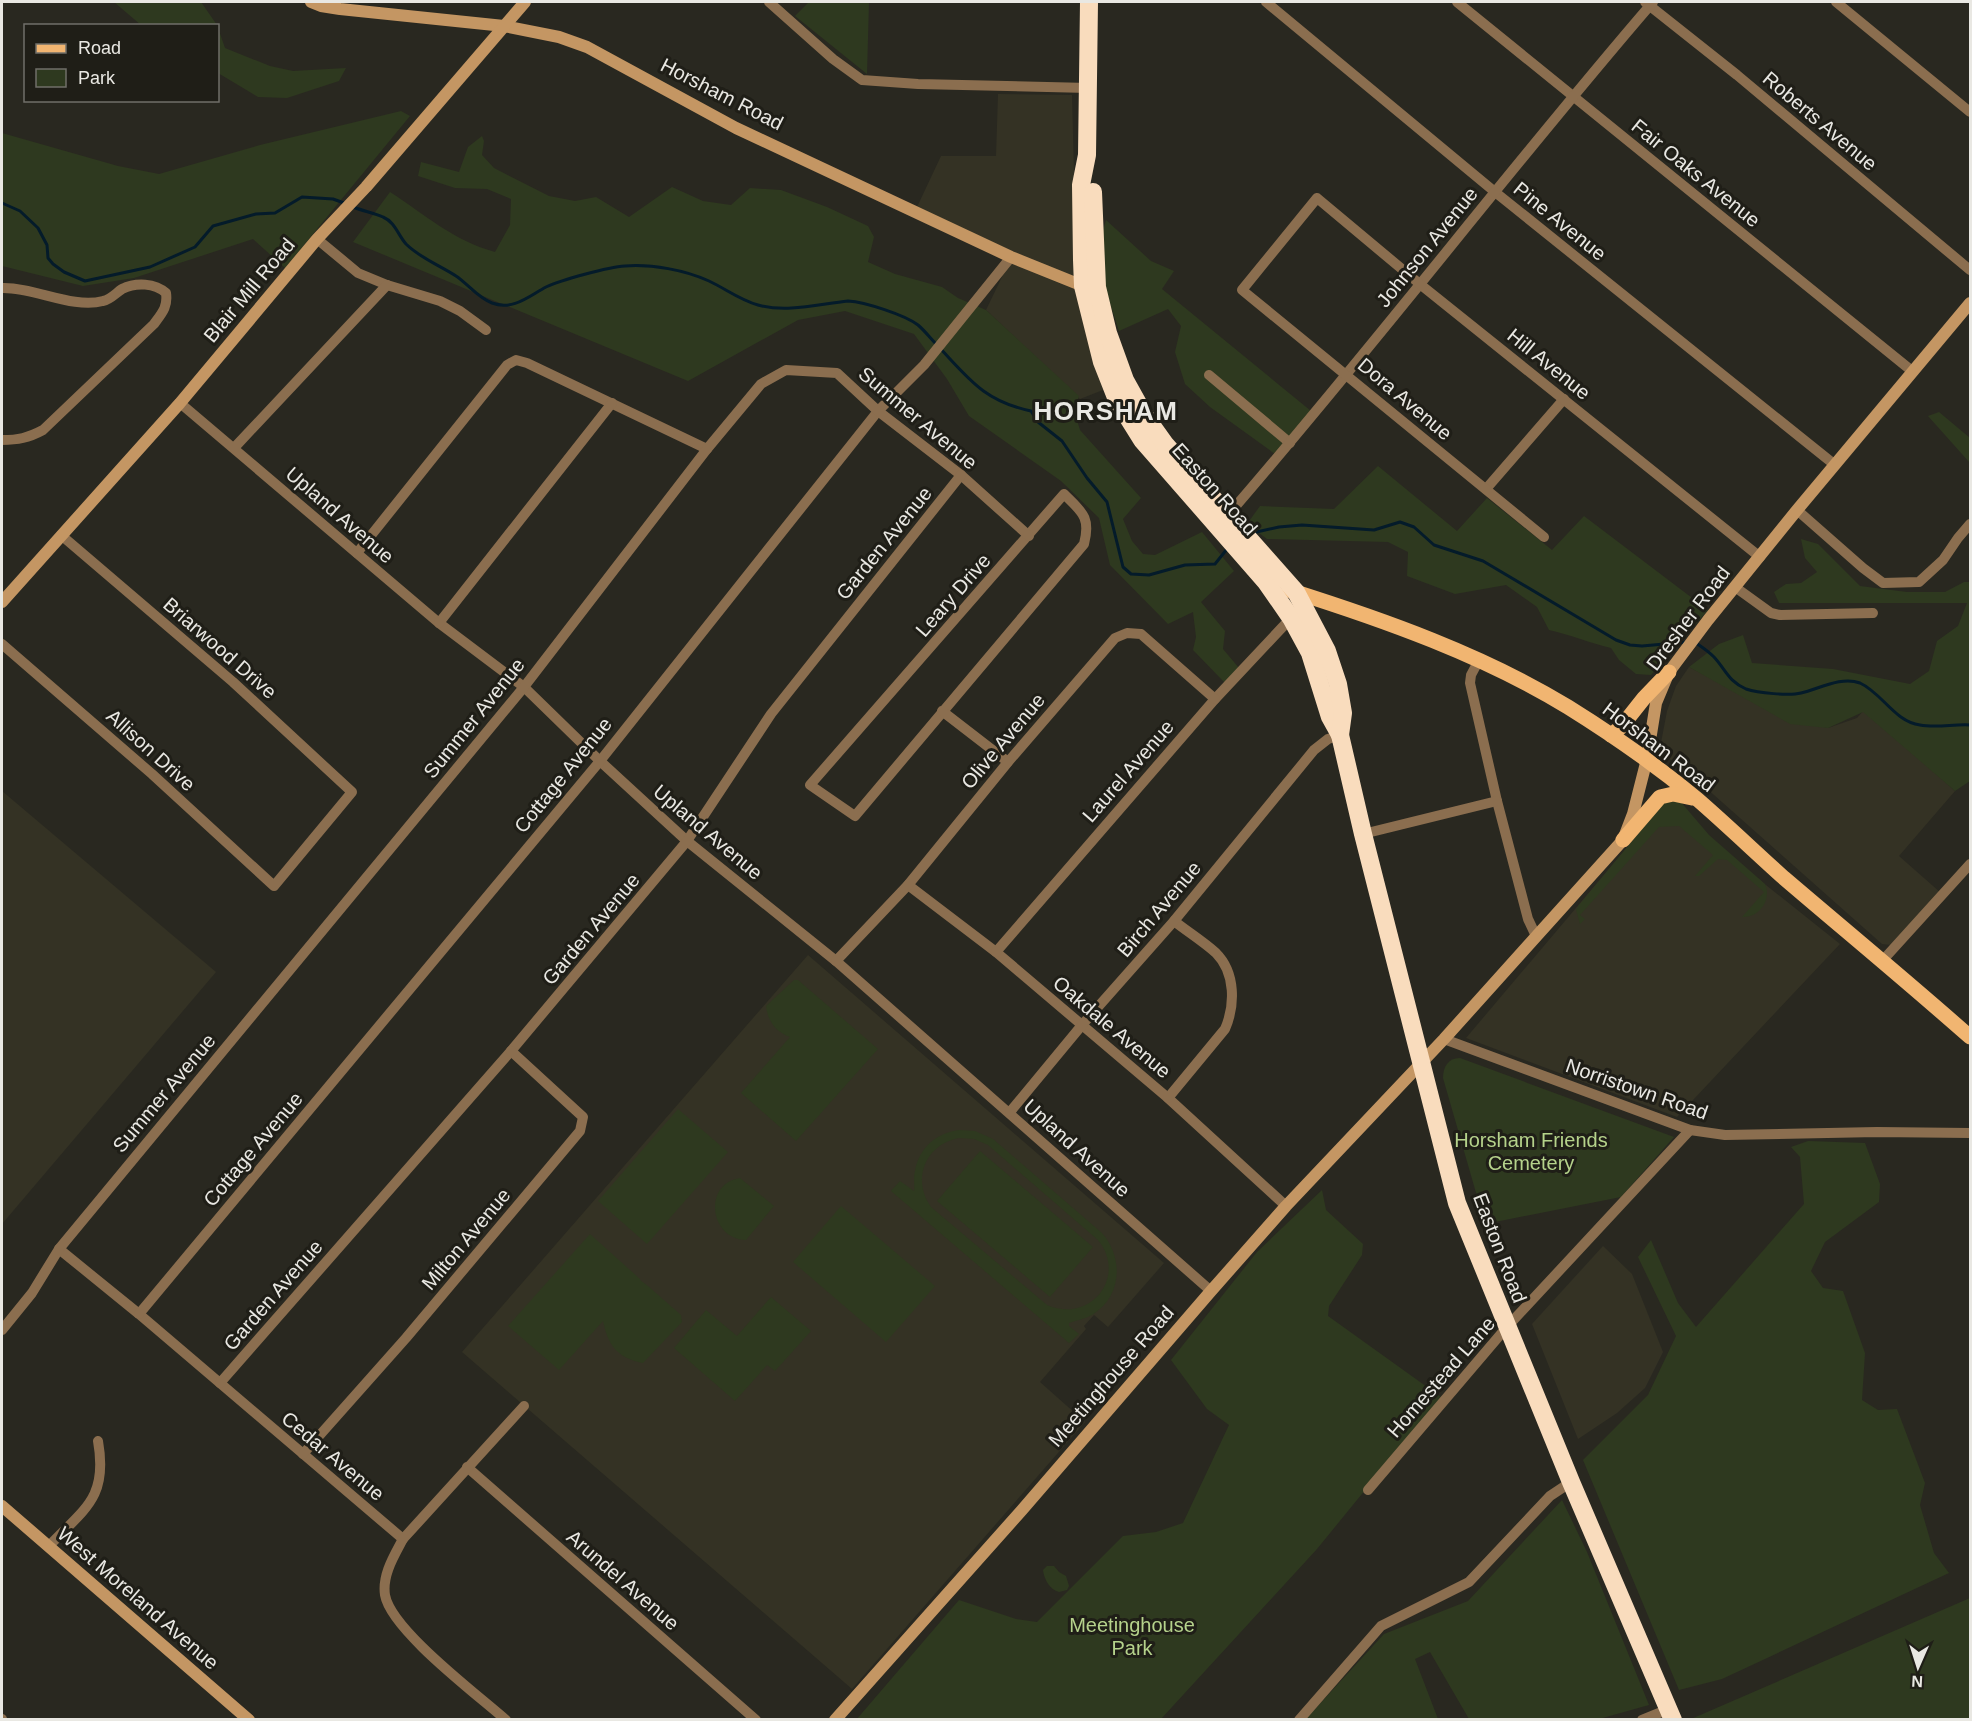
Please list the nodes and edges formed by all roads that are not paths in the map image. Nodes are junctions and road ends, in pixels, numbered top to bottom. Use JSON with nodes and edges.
{"nodes":[{"id":1,"x":311,"y":2,"type":"edge"},
{"id":2,"x":525,"y":2,"type":"edge"},
{"id":3,"x":769,"y":2,"type":"edge"},
{"id":4,"x":1089,"y":2,"type":"edge"},
{"id":5,"x":1266,"y":2,"type":"edge"},
{"id":6,"x":1457,"y":2,"type":"edge"},
{"id":7,"x":1836,"y":2,"type":"edge"},
{"id":8,"x":1649,"y":3,"type":"edge"},
{"id":9,"x":504,"y":26,"type":"junction"},
{"id":10,"x":1089,"y":88,"type":"junction"},
{"id":11,"x":1573,"y":97,"type":"junction"},
{"id":12,"x":1971,"y":112,"type":"edge"},
{"id":13,"x":1495,"y":192,"type":"junction"},
{"id":14,"x":317,"y":239,"type":"junction"},
{"id":15,"x":1011,"y":257,"type":"junction"},
{"id":16,"x":1971,"y":270,"type":"edge"},
{"id":17,"x":387,"y":285,"type":"junction"},
{"id":18,"x":1421,"y":285,"type":"junction"},
{"id":19,"x":1090,"y":286,"type":"junction"},
{"id":20,"x":2,"y":288,"type":"edge"},
{"id":21,"x":1242,"y":290,"type":"joint"},
{"id":22,"x":1971,"y":303,"type":"edge"},
{"id":23,"x":486,"y":330,"type":"dead end"},
{"id":24,"x":1912,"y":371,"type":"junction"},
{"id":25,"x":1346,"y":374,"type":"junction"},
{"id":26,"x":1209,"y":375,"type":"dead end"},
{"id":27,"x":1564,"y":399,"type":"junction"},
{"id":28,"x":180,"y":403,"type":"junction"},
{"id":29,"x":612,"y":403,"type":"junction"},
{"id":30,"x":878,"y":411,"type":"junction"},
{"id":31,"x":2,"y":440,"type":"edge"},
{"id":32,"x":1290,"y":444,"type":"junction"},
{"id":33,"x":234,"y":448,"type":"junction"},
{"id":34,"x":707,"y":449,"type":"junction"},
{"id":35,"x":1835,"y":465,"type":"junction"},
{"id":36,"x":961,"y":475,"type":"junction"},
{"id":37,"x":1486,"y":489,"type":"junction"},
{"id":38,"x":1797,"y":510,"type":"junction"},
{"id":39,"x":1223,"y":520,"type":"junction"},
{"id":40,"x":1971,"y":524,"type":"edge"},
{"id":41,"x":61,"y":535,"type":"junction"},
{"id":42,"x":1029,"y":536,"type":"junction"},
{"id":43,"x":1544,"y":537,"type":"dead end"},
{"id":44,"x":1251,"y":551,"type":"junction"},
{"id":45,"x":357,"y":553,"type":"junction"},
{"id":46,"x":1760,"y":557,"type":"junction"},
{"id":47,"x":1266,"y":582,"type":"junction"},
{"id":48,"x":1735,"y":587,"type":"junction"},
{"id":49,"x":1296,"y":592,"type":"junction"},
{"id":50,"x":2,"y":602,"type":"edge"},
{"id":51,"x":1874,"y":613,"type":"dead end"},
{"id":52,"x":1291,"y":618,"type":"junction"},
{"id":53,"x":439,"y":623,"type":"junction"},
{"id":54,"x":2,"y":644,"type":"edge"},
{"id":55,"x":1479,"y":660,"type":"junction"},
{"id":56,"x":1672,"y":668,"type":"junction"},
{"id":57,"x":524,"y":687,"type":"junction"},
{"id":58,"x":1215,"y":699,"type":"junction"},
{"id":59,"x":942,"y":711,"type":"junction"},
{"id":60,"x":1340,"y":735,"type":"junction"},
{"id":61,"x":1611,"y":735,"type":"junction"},
{"id":62,"x":1647,"y":759,"type":"junction"},
{"id":63,"x":600,"y":761,"type":"junction"},
{"id":64,"x":1008,"y":762,"type":"junction"},
{"id":65,"x":1697,"y":800,"type":"junction"},
{"id":66,"x":1497,"y":801,"type":"junction"},
{"id":67,"x":1363,"y":834,"type":"junction"},
{"id":68,"x":1623,"y":840,"type":"junction"},
{"id":69,"x":687,"y":841,"type":"junction"},
{"id":70,"x":1971,"y":864,"type":"edge"},
{"id":71,"x":908,"y":885,"type":"junction"},
{"id":72,"x":274,"y":886,"type":"joint"},
{"id":73,"x":1174,"y":921,"type":"junction"},
{"id":74,"x":1536,"y":936,"type":"junction"},
{"id":75,"x":996,"y":952,"type":"junction"},
{"id":76,"x":1883,"y":960,"type":"junction"},
{"id":77,"x":836,"y":961,"type":"junction"},
{"id":78,"x":1082,"y":1025,"type":"junction"},
{"id":79,"x":1971,"y":1037,"type":"edge"},
{"id":80,"x":1444,"y":1039,"type":"junction"},
{"id":81,"x":511,"y":1051,"type":"junction"},
{"id":82,"x":1421,"y":1061,"type":"junction"},
{"id":83,"x":1168,"y":1098,"type":"junction"},
{"id":84,"x":1010,"y":1112,"type":"junction"},
{"id":85,"x":1690,"y":1130,"type":"junction"},
{"id":86,"x":1971,"y":1133,"type":"edge"},
{"id":87,"x":1287,"y":1206,"type":"junction"},
{"id":88,"x":59,"y":1249,"type":"junction"},
{"id":89,"x":1211,"y":1291,"type":"junction"},
{"id":90,"x":139,"y":1314,"type":"junction"},
{"id":91,"x":1506,"y":1328,"type":"junction"},
{"id":92,"x":2,"y":1330,"type":"edge"},
{"id":93,"x":220,"y":1383,"type":"junction"},
{"id":94,"x":524,"y":1406,"type":"dead end"},
{"id":95,"x":98,"y":1441,"type":"dead end"},
{"id":96,"x":303,"y":1454,"type":"junction"},
{"id":97,"x":467,"y":1467,"type":"junction"},
{"id":98,"x":1571,"y":1482,"type":"junction"},
{"id":99,"x":1368,"y":1490,"type":"dead end"},
{"id":100,"x":2,"y":1506,"type":"edge"},
{"id":101,"x":403,"y":1539,"type":"junction"},
{"id":102,"x":49,"y":1546,"type":"junction"},
{"id":103,"x":1671,"y":1714,"type":"edge"},
{"id":104,"x":249,"y":1719,"type":"edge"},
{"id":105,"x":506,"y":1719,"type":"edge"},
{"id":106,"x":756,"y":1719,"type":"edge"},
{"id":107,"x":835,"y":1719,"type":"edge"},
{"id":108,"x":1299,"y":1719,"type":"edge"},
{"id":109,"x":1642,"y":1719,"type":"edge"}],
"edges":[{"from":1,"to":9,"type":"street","name":"Horsham Road"},
{"from":2,"to":9,"type":"street","name":"Blair Mill Road"},
{"from":3,"to":10,"type":"street"},
{"from":4,"to":10,"type":"highway","name":"Easton Road"},
{"from":5,"to":13,"type":"street","name":"Pine Avenue"},
{"from":6,"to":11,"type":"street","name":"Fair Oaks Avenue"},
{"from":7,"to":12,"type":"street"},
{"from":8,"to":11,"type":"street","name":"Johnson Avenue"},
{"from":8,"to":16,"type":"street","name":"Roberts Avenue"},
{"from":9,"to":14,"type":"street","name":"Blair Mill Road"},
{"from":9,"to":15,"type":"street","name":"Horsham Road"},
{"from":10,"to":19,"type":"highway","name":"Easton Road"},
{"from":11,"to":13,"type":"street","name":"Johnson Avenue"},
{"from":11,"to":24,"type":"street","name":"Fair Oaks Avenue"},
{"from":13,"to":18,"type":"street","name":"Johnson Avenue"},
{"from":13,"to":35,"type":"street","name":"Pine Avenue"},
{"from":14,"to":17,"type":"street"},
{"from":14,"to":28,"type":"street","name":"Blair Mill Road"},
{"from":15,"to":19,"type":"street","name":"Horsham Road"},
{"from":15,"to":30,"type":"street","name":"Cottage Avenue"},
{"from":17,"to":23,"type":"street"},
{"from":17,"to":33,"type":"street"},
{"from":18,"to":21,"type":"street","name":"Hill Avenue"},
{"from":18,"to":25,"type":"street","name":"Johnson Avenue"},
{"from":18,"to":27,"type":"street","name":"Hill Avenue"},
{"from":19,"to":39,"type":"highway","name":"Easton Road"},
{"from":20,"to":31,"type":"street"},
{"from":21,"to":25,"type":"street","name":"Dora Avenue"},
{"from":22,"to":24,"type":"street","name":"Dresher Road"},
{"from":24,"to":35,"type":"street","name":"Dresher Road"},
{"from":25,"to":32,"type":"street","name":"Johnson Avenue"},
{"from":25,"to":37,"type":"street","name":"Dora Avenue"},
{"from":26,"to":32,"type":"street"},
{"from":27,"to":37,"type":"street"},
{"from":27,"to":46,"type":"street","name":"Hill Avenue"},
{"from":28,"to":33,"type":"street","name":"Upland Avenue"},
{"from":28,"to":41,"type":"street","name":"Blair Mill Road"},
{"from":29,"to":34,"type":"street"},
{"from":29,"to":45,"type":"street"},
{"from":29,"to":53,"type":"street"},
{"from":30,"to":34,"type":"street","name":"Summer Avenue"},
{"from":30,"to":36,"type":"street","name":"Summer Avenue"},
{"from":30,"to":63,"type":"street","name":"Cottage Avenue"},
{"from":32,"to":39,"type":"street","name":"Johnson Avenue"},
{"from":33,"to":45,"type":"street","name":"Upland Avenue"},
{"from":34,"to":57,"type":"street","name":"Summer Avenue"},
{"from":35,"to":38,"type":"street","name":"Dresher Road"},
{"from":36,"to":42,"type":"street","name":"Summer Avenue"},
{"from":36,"to":69,"type":"street","name":"Garden Avenue"},
{"from":37,"to":43,"type":"street","name":"Dora Avenue"},
{"from":38,"to":40,"type":"street"},
{"from":38,"to":46,"type":"street","name":"Dresher Road"},
{"from":39,"to":44,"type":"highway","name":"Easton Road"},
{"from":41,"to":50,"type":"street","name":"Blair Mill Road"},
{"from":41,"to":72,"type":"street","name":"Briarwood Drive"},
{"from":42,"to":59,"type":"street","name":"Leary Drive"},
{"from":42,"to":59,"type":"street","name":"Leary Drive"},
{"from":44,"to":47,"type":"highway","name":"Easton Road"},
{"from":44,"to":49,"type":"highway","name":"Easton Road"},
{"from":45,"to":53,"type":"street","name":"Upland Avenue"},
{"from":46,"to":48,"type":"street","name":"Dresher Road"},
{"from":47,"to":49,"type":"main road","name":"Horsham Road"},
{"from":47,"to":52,"type":"highway","name":"Easton Road"},
{"from":48,"to":51,"type":"street"},
{"from":48,"to":56,"type":"street","name":"Dresher Road"},
{"from":49,"to":55,"type":"main road","name":"Horsham Road"},
{"from":49,"to":60,"type":"highway","name":"Easton Road"},
{"from":52,"to":58,"type":"street","name":"Laurel Avenue"},
{"from":52,"to":60,"type":"highway","name":"Easton Road"},
{"from":53,"to":57,"type":"street","name":"Upland Avenue"},
{"from":54,"to":72,"type":"street","name":"Allison Drive"},
{"from":55,"to":61,"type":"main road","name":"Horsham Road"},
{"from":55,"to":66,"type":"street"},
{"from":56,"to":61,"type":"main road"},
{"from":56,"to":62,"type":"street","name":"Dresher Road"},
{"from":57,"to":63,"type":"street","name":"Upland Avenue"},
{"from":57,"to":88,"type":"street","name":"Summer Avenue"},
{"from":58,"to":64,"type":"street","name":"Olive Avenue"},
{"from":58,"to":75,"type":"street","name":"Laurel Avenue"},
{"from":59,"to":64,"type":"street"},
{"from":60,"to":67,"type":"highway","name":"Easton Road"},
{"from":60,"to":73,"type":"street","name":"Birch Avenue"},
{"from":61,"to":62,"type":"main road","name":"Horsham Road"},
{"from":62,"to":65,"type":"main road","name":"Horsham Road"},
{"from":62,"to":68,"type":"street","name":"Dresher Road"},
{"from":63,"to":69,"type":"street","name":"Upland Avenue"},
{"from":63,"to":90,"type":"street","name":"Cottage Avenue"},
{"from":64,"to":71,"type":"street","name":"Olive Avenue"},
{"from":65,"to":68,"type":"main road"},
{"from":65,"to":76,"type":"main road","name":"Horsham Road"},
{"from":66,"to":67,"type":"street"},
{"from":66,"to":74,"type":"street"},
{"from":67,"to":82,"type":"highway","name":"Easton Road"},
{"from":68,"to":74,"type":"street","name":"Dresher Road"},
{"from":69,"to":77,"type":"street","name":"Upland Avenue"},
{"from":69,"to":81,"type":"street","name":"Garden Avenue"},
{"from":70,"to":76,"type":"street"},
{"from":71,"to":75,"type":"street","name":"Oakdale Avenue"},
{"from":71,"to":77,"type":"street","name":"Olive Avenue"},
{"from":73,"to":78,"type":"street","name":"Birch Avenue"},
{"from":73,"to":83,"type":"street"},
{"from":74,"to":80,"type":"street","name":"Dresher Road"},
{"from":75,"to":78,"type":"street","name":"Oakdale Avenue"},
{"from":76,"to":79,"type":"main road","name":"Horsham Road"},
{"from":77,"to":84,"type":"street","name":"Upland Avenue"},
{"from":78,"to":83,"type":"street","name":"Oakdale Avenue"},
{"from":78,"to":84,"type":"street","name":"Birch Avenue"},
{"from":80,"to":82,"type":"street","name":"Dresher Road"},
{"from":80,"to":85,"type":"street","name":"Norristown Road"},
{"from":81,"to":93,"type":"street","name":"Garden Avenue"},
{"from":81,"to":96,"type":"street","name":"Milton Avenue"},
{"from":82,"to":87,"type":"street","name":"Meetinghouse Road"},
{"from":82,"to":91,"type":"highway","name":"Easton Road"},
{"from":83,"to":87,"type":"street","name":"Oakdale Avenue"},
{"from":84,"to":89,"type":"street","name":"Upland Avenue"},
{"from":85,"to":86,"type":"street","name":"Norristown Road"},
{"from":85,"to":91,"type":"street","name":"Homestead Lane"},
{"from":87,"to":89,"type":"street","name":"Meetinghouse Road"},
{"from":88,"to":90,"type":"street","name":"Cedar Avenue"},
{"from":88,"to":92,"type":"street","name":"Summer Avenue"},
{"from":89,"to":107,"type":"street","name":"Meetinghouse Road"},
{"from":90,"to":93,"type":"street","name":"Cedar Avenue"},
{"from":91,"to":98,"type":"highway","name":"Easton Road"},
{"from":91,"to":99,"type":"street","name":"Homestead Lane"},
{"from":93,"to":96,"type":"street","name":"Cedar Avenue"},
{"from":94,"to":97,"type":"street"},
{"from":95,"to":102,"type":"street"},
{"from":96,"to":101,"type":"street","name":"Cedar Avenue"},
{"from":97,"to":101,"type":"street"},
{"from":97,"to":106,"type":"street","name":"Arundel Avenue"},
{"from":98,"to":103,"type":"highway","name":"Easton Road"},
{"from":98,"to":108,"type":"street"},
{"from":100,"to":102,"type":"street","name":"West Moreland Avenue"},
{"from":101,"to":105,"type":"street"},
{"from":102,"to":104,"type":"street","name":"West Moreland Avenue"},
{"from":103,"to":109,"type":"street"}]}
